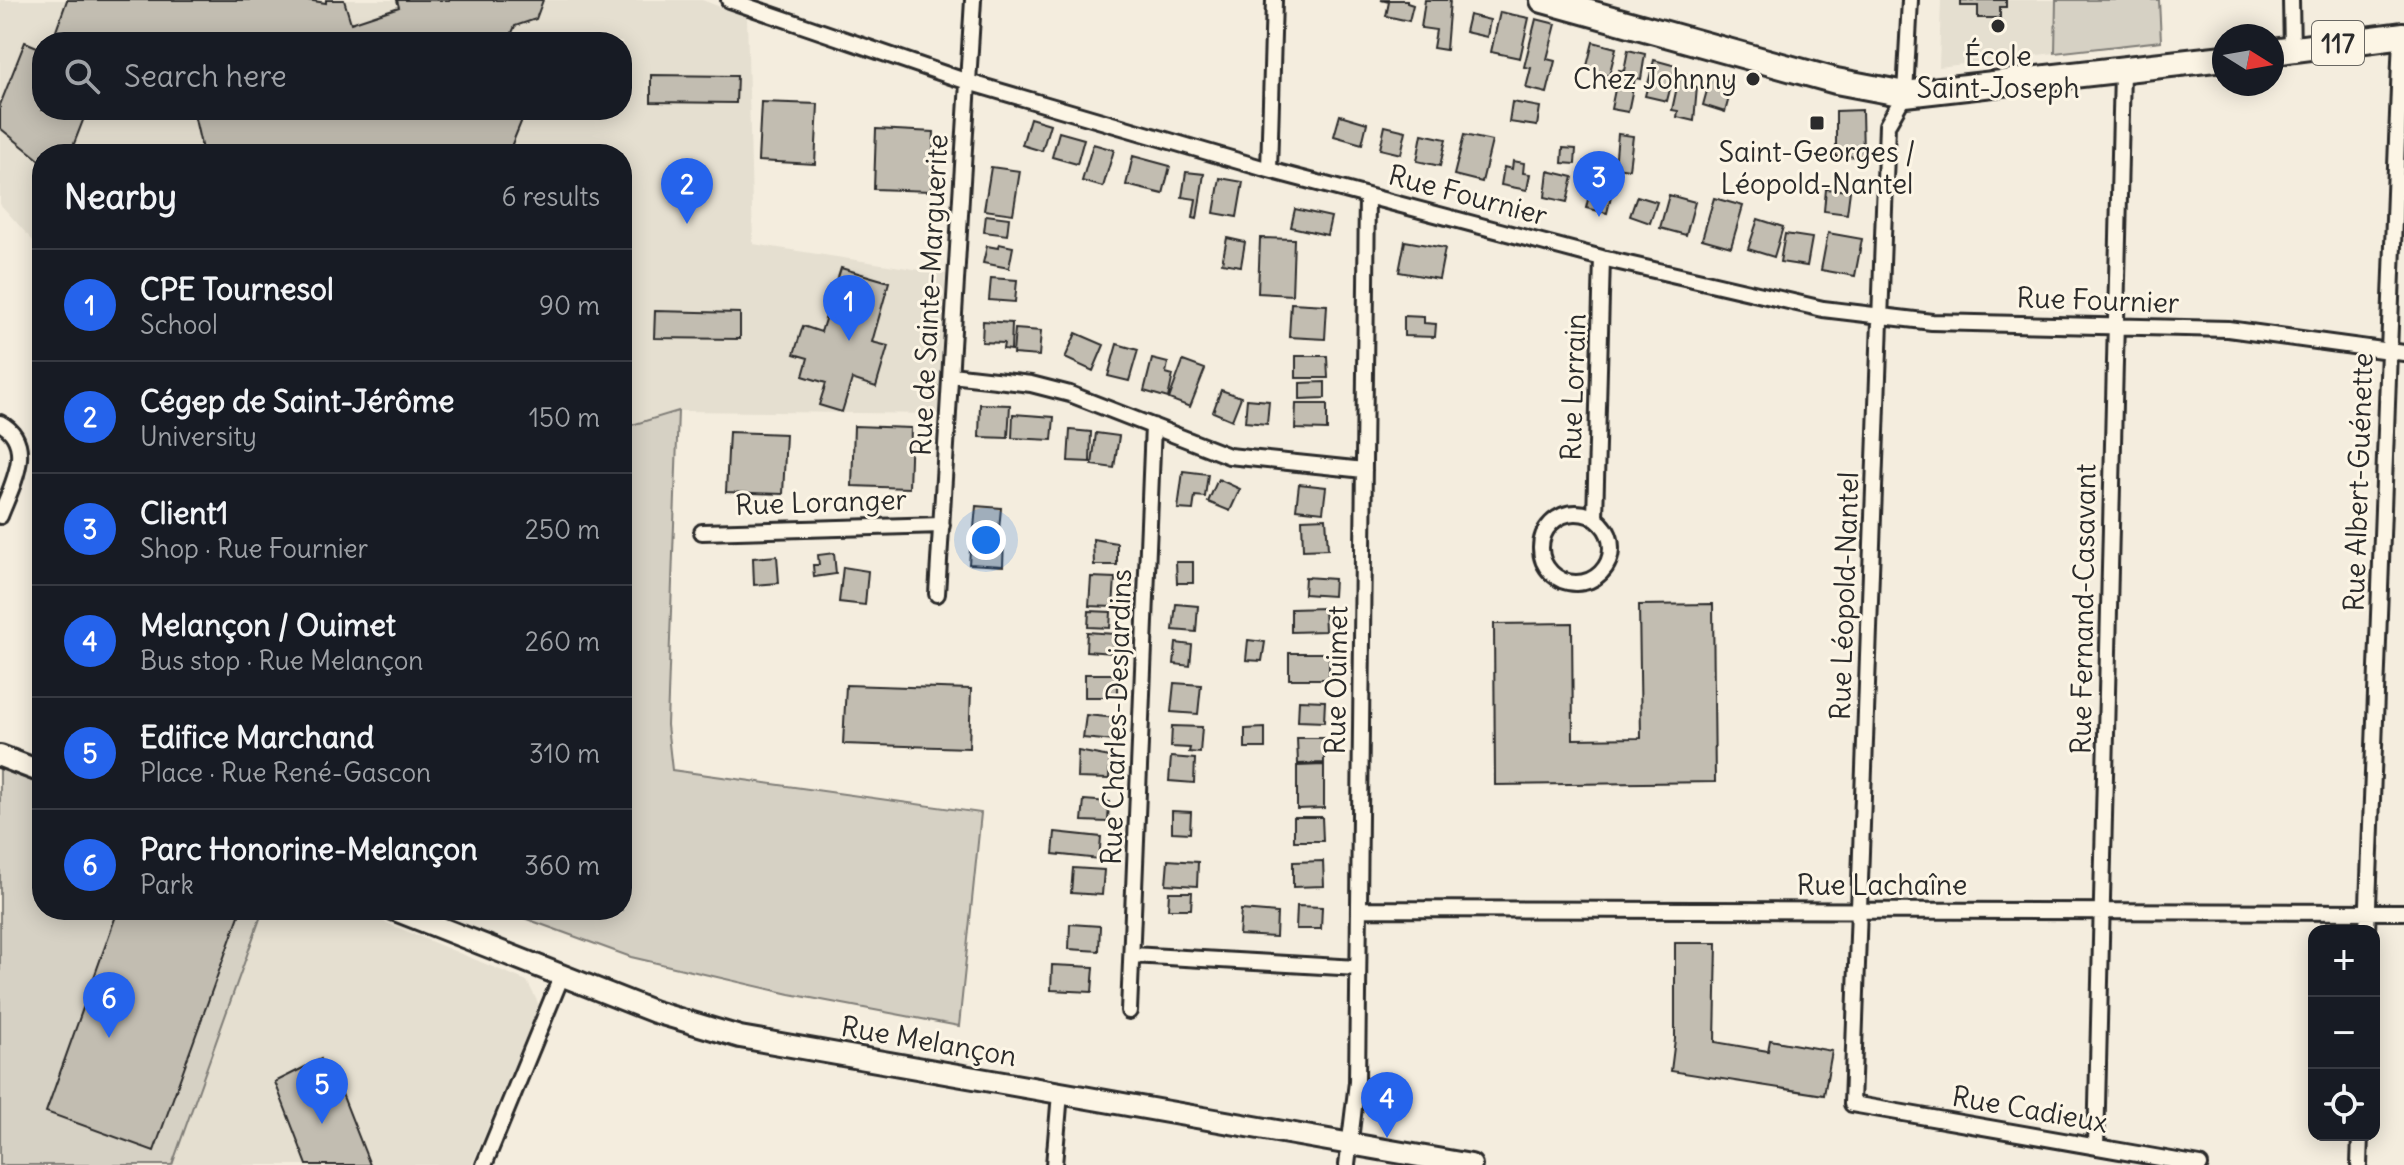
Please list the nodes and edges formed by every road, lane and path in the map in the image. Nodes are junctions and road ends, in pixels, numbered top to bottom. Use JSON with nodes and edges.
{"nodes":[{"id":1,"x":973,"y":0,"type":"edge"},
{"id":2,"x":1274,"y":0,"type":"edge"},
{"id":3,"x":1543,"y":0,"type":"edge"},
{"id":4,"x":1910,"y":0,"type":"edge"},
{"id":5,"x":2291,"y":0,"type":"edge"},
{"id":6,"x":734,"y":1,"type":"edge"},
{"id":7,"x":2402,"y":35,"type":"edge"},
{"id":8,"x":2284,"y":39,"type":"edge"},
{"id":9,"x":2284,"y":50,"type":"edge"},
{"id":10,"x":2212,"y":60,"type":"edge"},
{"id":11,"x":2122,"y":72,"type":"junction"},
{"id":12,"x":968,"y":82,"type":"junction"},
{"id":13,"x":1905,"y":94,"type":"junction"},
{"id":14,"x":1269,"y":170,"type":"junction"},
{"id":15,"x":1367,"y":196,"type":"junction"},
{"id":16,"x":1602,"y":258,"type":"junction"},
{"id":17,"x":1879,"y":316,"type":"junction"},
{"id":18,"x":2116,"y":326,"type":"junction"},
{"id":19,"x":2396,"y":352,"type":"edge"},
{"id":20,"x":951,"y":375,"type":"junction"},
{"id":21,"x":0,"y":423,"type":"edge"},
{"id":22,"x":1153,"y":426,"type":"junction"},
{"id":23,"x":1364,"y":470,"type":"junction"},
{"id":24,"x":0,"y":516,"type":"edge"},
{"id":25,"x":1595,"y":518,"type":"junction"},
{"id":26,"x":942,"y":525,"type":"junction"},
{"id":27,"x":702,"y":532,"type":"dead end"},
{"id":28,"x":937,"y":594,"type":"dead end"},
{"id":29,"x":0,"y":756,"type":"edge"},
{"id":30,"x":32,"y":768,"type":"edge"},
{"id":31,"x":1359,"y":909,"type":"junction"},
{"id":32,"x":1859,"y":911,"type":"junction"},
{"id":33,"x":2102,"y":911,"type":"junction"},
{"id":34,"x":2368,"y":912,"type":"junction"},
{"id":35,"x":2404,"y":912,"type":"edge"},
{"id":36,"x":421,"y":920,"type":"edge"},
{"id":37,"x":2367,"y":925,"type":"edge"},
{"id":38,"x":1132,"y":955,"type":"junction"},
{"id":39,"x":1358,"y":968,"type":"junction"},
{"id":40,"x":562,"y":975,"type":"junction"},
{"id":41,"x":1129,"y":1011,"type":"dead end"},
{"id":42,"x":1060,"y":1093,"type":"junction"},
{"id":43,"x":1852,"y":1104,"type":"joint"},
{"id":44,"x":2360,"y":1141,"type":"edge"},
{"id":45,"x":1350,"y":1144,"type":"junction"},
{"id":46,"x":2096,"y":1147,"type":"junction"},
{"id":47,"x":484,"y":1165,"type":"edge"},
{"id":48,"x":1054,"y":1165,"type":"edge"},
{"id":49,"x":1347,"y":1165,"type":"edge"},
{"id":50,"x":1471,"y":1165,"type":"edge"},
{"id":51,"x":2200,"y":1165,"type":"edge"},
{"id":52,"x":2359,"y":1165,"type":"edge"}],
"edges":[{"from":1,"to":12,"type":"street","name":"Rue de Sainte-Marguerite"},
{"from":2,"to":14,"type":"street"},
{"from":3,"to":13,"type":"main road"},
{"from":4,"to":13,"type":"street"},
{"from":5,"to":8,"type":"street"},
{"from":6,"to":12,"type":"street","name":"Rue Fournier"},
{"from":7,"to":9,"type":"main road","number":"117"},
{"from":7,"to":19,"type":"street","name":"Rue Albert-Guénette"},
{"from":10,"to":11,"type":"main road"},
{"from":11,"to":13,"type":"main road"},
{"from":11,"to":18,"type":"street","name":"Rue Fernand-Casavant"},
{"from":12,"to":14,"type":"street","name":"Rue Fournier"},
{"from":12,"to":20,"type":"street","name":"Rue de Sainte-Marguerite"},
{"from":13,"to":17,"type":"street","name":"Rue Léopold-Nantel"},
{"from":14,"to":15,"type":"street","name":"Rue Fournier"},
{"from":15,"to":16,"type":"street","name":"Rue Fournier"},
{"from":15,"to":23,"type":"street","name":"Rue Ouimet"},
{"from":16,"to":17,"type":"street","name":"Rue Fournier"},
{"from":16,"to":25,"type":"street","name":"Rue Lorrain"},
{"from":17,"to":18,"type":"street","name":"Rue Fournier"},
{"from":17,"to":32,"type":"street","name":"Rue Léopold-Nantel"},
{"from":18,"to":19,"type":"street","name":"Rue Fournier"},
{"from":18,"to":33,"type":"street","name":"Rue Fernand-Casavant"},
{"from":19,"to":34,"type":"street","name":"Rue Albert-Guénette"},
{"from":20,"to":22,"type":"street"},
{"from":20,"to":26,"type":"street","name":"Rue de Sainte-Marguerite"},
{"from":21,"to":24,"type":"street"},
{"from":22,"to":23,"type":"street"},
{"from":22,"to":38,"type":"street","name":"Rue Charles-Desjardins"},
{"from":23,"to":31,"type":"street","name":"Rue Ouimet"},
{"from":25,"to":25,"type":"street","name":"Rue Lorrain"},
{"from":26,"to":27,"type":"street","name":"Rue Loranger"},
{"from":26,"to":28,"type":"street","name":"Rue de Sainte-Marguerite"},
{"from":29,"to":30,"type":"street"},
{"from":31,"to":32,"type":"street","name":"Rue Lachaîne"},
{"from":31,"to":39,"type":"street","name":"Rue Ouimet"},
{"from":32,"to":33,"type":"street","name":"Rue Lachaîne"},
{"from":32,"to":43,"type":"street","name":"Rue Léopold-Nantel"},
{"from":33,"to":34,"type":"street","name":"Rue Lachaîne"},
{"from":33,"to":46,"type":"street","name":"Rue Fernand-Casavant"},
{"from":34,"to":35,"type":"street","name":"Rue Lachaîne"},
{"from":34,"to":37,"type":"street","name":"Rue Albert-Guénette"},
{"from":36,"to":40,"type":"street","name":"Rue Melançon"},
{"from":38,"to":39,"type":"street"},
{"from":38,"to":41,"type":"street","name":"Rue Charles-Desjardins"},
{"from":39,"to":45,"type":"street","name":"Rue Ouimet"},
{"from":40,"to":42,"type":"street","name":"Rue Melançon"},
{"from":40,"to":47,"type":"street"},
{"from":42,"to":45,"type":"street","name":"Rue Melançon"},
{"from":42,"to":48,"type":"street"},
{"from":43,"to":46,"type":"street","name":"Rue Cadieux"},
{"from":44,"to":52,"type":"street"},
{"from":45,"to":49,"type":"street","name":"Rue Ouimet"},
{"from":45,"to":50,"type":"street","name":"Rue Melançon"},
{"from":46,"to":51,"type":"street","name":"Rue Cadieux"}]}
